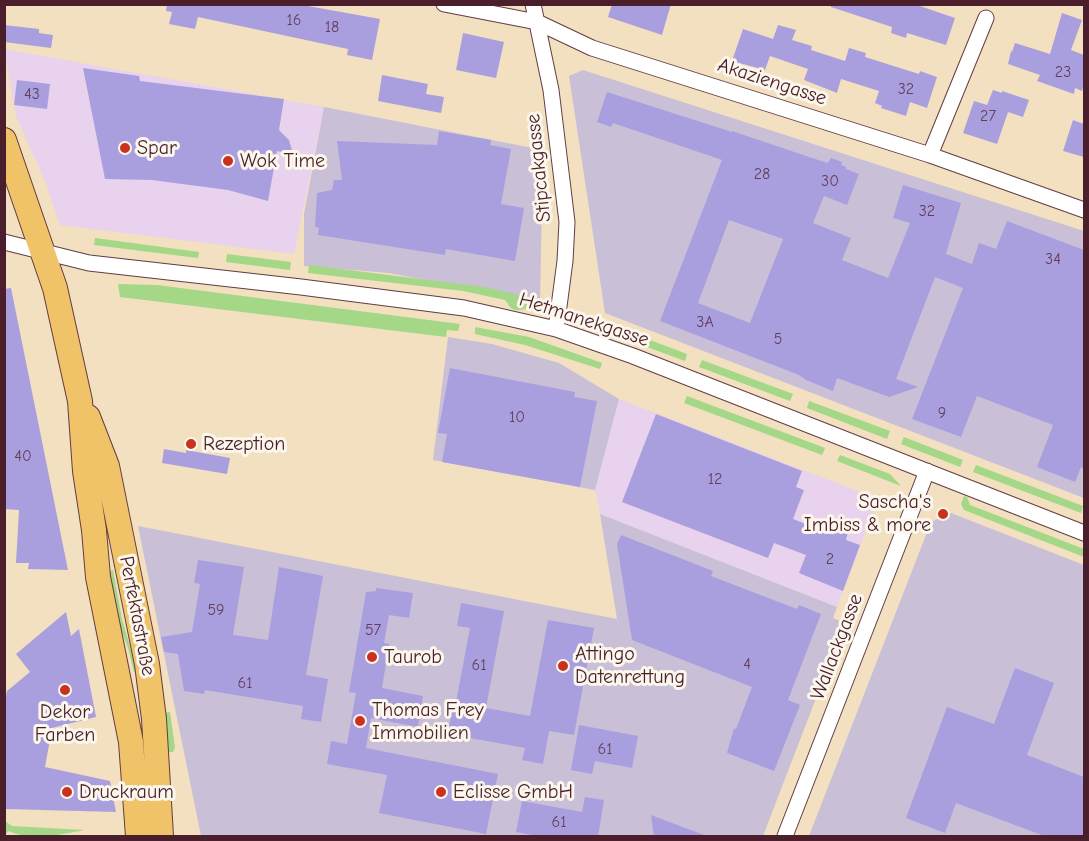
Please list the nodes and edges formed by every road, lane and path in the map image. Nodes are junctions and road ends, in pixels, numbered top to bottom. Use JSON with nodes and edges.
{"nodes":[{"id":1,"x":444,"y":4,"type":"edge"},
{"id":2,"x":533,"y":4,"type":"edge"},
{"id":3,"x":986,"y":18,"type":"dead end"},
{"id":4,"x":537,"y":22,"type":"junction"},
{"id":5,"x":4,"y":140,"type":"edge"},
{"id":6,"x":930,"y":154,"type":"junction"},
{"id":7,"x":1084,"y":210,"type":"edge"},
{"id":8,"x":4,"y":242,"type":"edge"},
{"id":9,"x":43,"y":251,"type":"junction"},
{"id":10,"x":556,"y":329,"type":"junction"},
{"id":11,"x":81,"y":401,"type":"junction"},
{"id":12,"x":927,"y":471,"type":"junction"},
{"id":13,"x":1084,"y":533,"type":"edge"},
{"id":14,"x":138,"y":837,"type":"edge"},
{"id":15,"x":161,"y":837,"type":"edge"},
{"id":16,"x":785,"y":837,"type":"edge"}],
"edges":[{"from":1,"to":4,"type":"street","name":"Akaziengasse"},
{"from":2,"to":4,"type":"street","name":"Stipcakgasse"},
{"from":3,"to":6,"type":"street"},
{"from":4,"to":6,"type":"street","name":"Akaziengasse"},
{"from":4,"to":10,"type":"street","name":"Stipcakgasse"},
{"from":5,"to":9,"type":"main road","name":"Perfektastraße"},
{"from":6,"to":7,"type":"street","name":"Akaziengasse"},
{"from":8,"to":9,"type":"street","name":"Hetmanekgasse"},
{"from":9,"to":10,"type":"street","name":"Hetmanekgasse"},
{"from":9,"to":11,"type":"main road","name":"Perfektastraße"},
{"from":10,"to":12,"type":"street","name":"Hetmanekgasse"},
{"from":11,"to":14,"type":"main road","name":"Perfektastraße"},
{"from":11,"to":15,"type":"main road","name":"Perfektastraße"},
{"from":12,"to":13,"type":"street","name":"Hetmanekgasse"},
{"from":12,"to":16,"type":"street","name":"Wallackgasse"}]}
